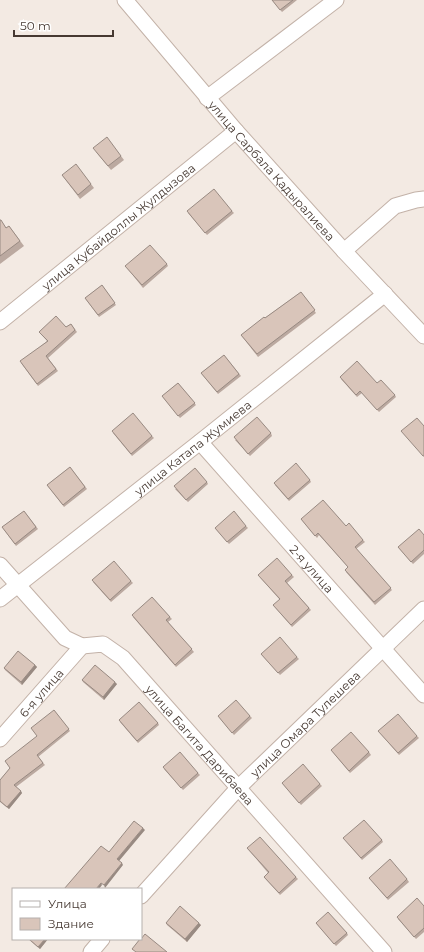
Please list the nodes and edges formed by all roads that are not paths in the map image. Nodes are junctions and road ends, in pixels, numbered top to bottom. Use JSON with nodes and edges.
{"nodes":[{"id":1,"x":126,"y":0,"type":"edge"},
{"id":2,"x":336,"y":0,"type":"edge"},
{"id":3,"x":207,"y":98,"type":"junction"},
{"id":4,"x":236,"y":131,"type":"junction"},
{"id":5,"x":424,"y":199,"type":"edge"},
{"id":6,"x":344,"y":251,"type":"junction"},
{"id":7,"x":385,"y":294,"type":"junction"},
{"id":8,"x":0,"y":322,"type":"edge"},
{"id":9,"x":424,"y":336,"type":"edge"},
{"id":10,"x":200,"y":442,"type":"junction"},
{"id":11,"x":0,"y":565,"type":"edge"},
{"id":12,"x":17,"y":585,"type":"junction"},
{"id":13,"x":0,"y":599,"type":"edge"},
{"id":14,"x":424,"y":609,"type":"edge"},
{"id":15,"x":82,"y":646,"type":"junction"},
{"id":16,"x":382,"y":648,"type":"junction"},
{"id":17,"x":424,"y":695,"type":"edge"},
{"id":18,"x":0,"y":739,"type":"edge"},
{"id":19,"x":239,"y":787,"type":"junction"},
{"id":20,"x":142,"y":895,"type":"edge"},
{"id":21,"x":101,"y":940,"type":"edge"},
{"id":22,"x":378,"y":950,"type":"edge"},
{"id":23,"x":91,"y":952,"type":"edge"}],
"edges":[{"from":1,"to":3,"type":"street","name":"улица Сарбала Қадыралиева"},
{"from":2,"to":3,"type":"street"},
{"from":3,"to":4,"type":"street","name":"улица Сарбала Қадыралиева"},
{"from":4,"to":6,"type":"street","name":"улица Сарбала Қадыралиева"},
{"from":4,"to":8,"type":"street","name":"улица Кубайдоллы Жулдызова"},
{"from":5,"to":6,"type":"street"},
{"from":6,"to":7,"type":"street","name":"улица Сарбала Қадыралиева"},
{"from":7,"to":9,"type":"street","name":"улица Сарбала Қадыралиева"},
{"from":7,"to":10,"type":"street","name":"улица Катапа Жумиева"},
{"from":10,"to":12,"type":"street","name":"улица Катапа Жумиева"},
{"from":10,"to":16,"type":"street","name":"2-я улица"},
{"from":11,"to":12,"type":"street"},
{"from":12,"to":13,"type":"street","name":"улица Катапа Жумиева"},
{"from":12,"to":15,"type":"street"},
{"from":14,"to":16,"type":"street","name":"улица Омара Тулешева"},
{"from":15,"to":18,"type":"street","name":"6-я улица"},
{"from":15,"to":19,"type":"street","name":"улица Багита Дарибаева"},
{"from":16,"to":17,"type":"street","name":"2-я улица"},
{"from":16,"to":19,"type":"street","name":"улица Омара Тулешева"},
{"from":19,"to":20,"type":"street","name":"улица Омара Тулешева"},
{"from":19,"to":22,"type":"street","name":"улица Багита Дарибаева"},
{"from":21,"to":23,"type":"street"}]}
